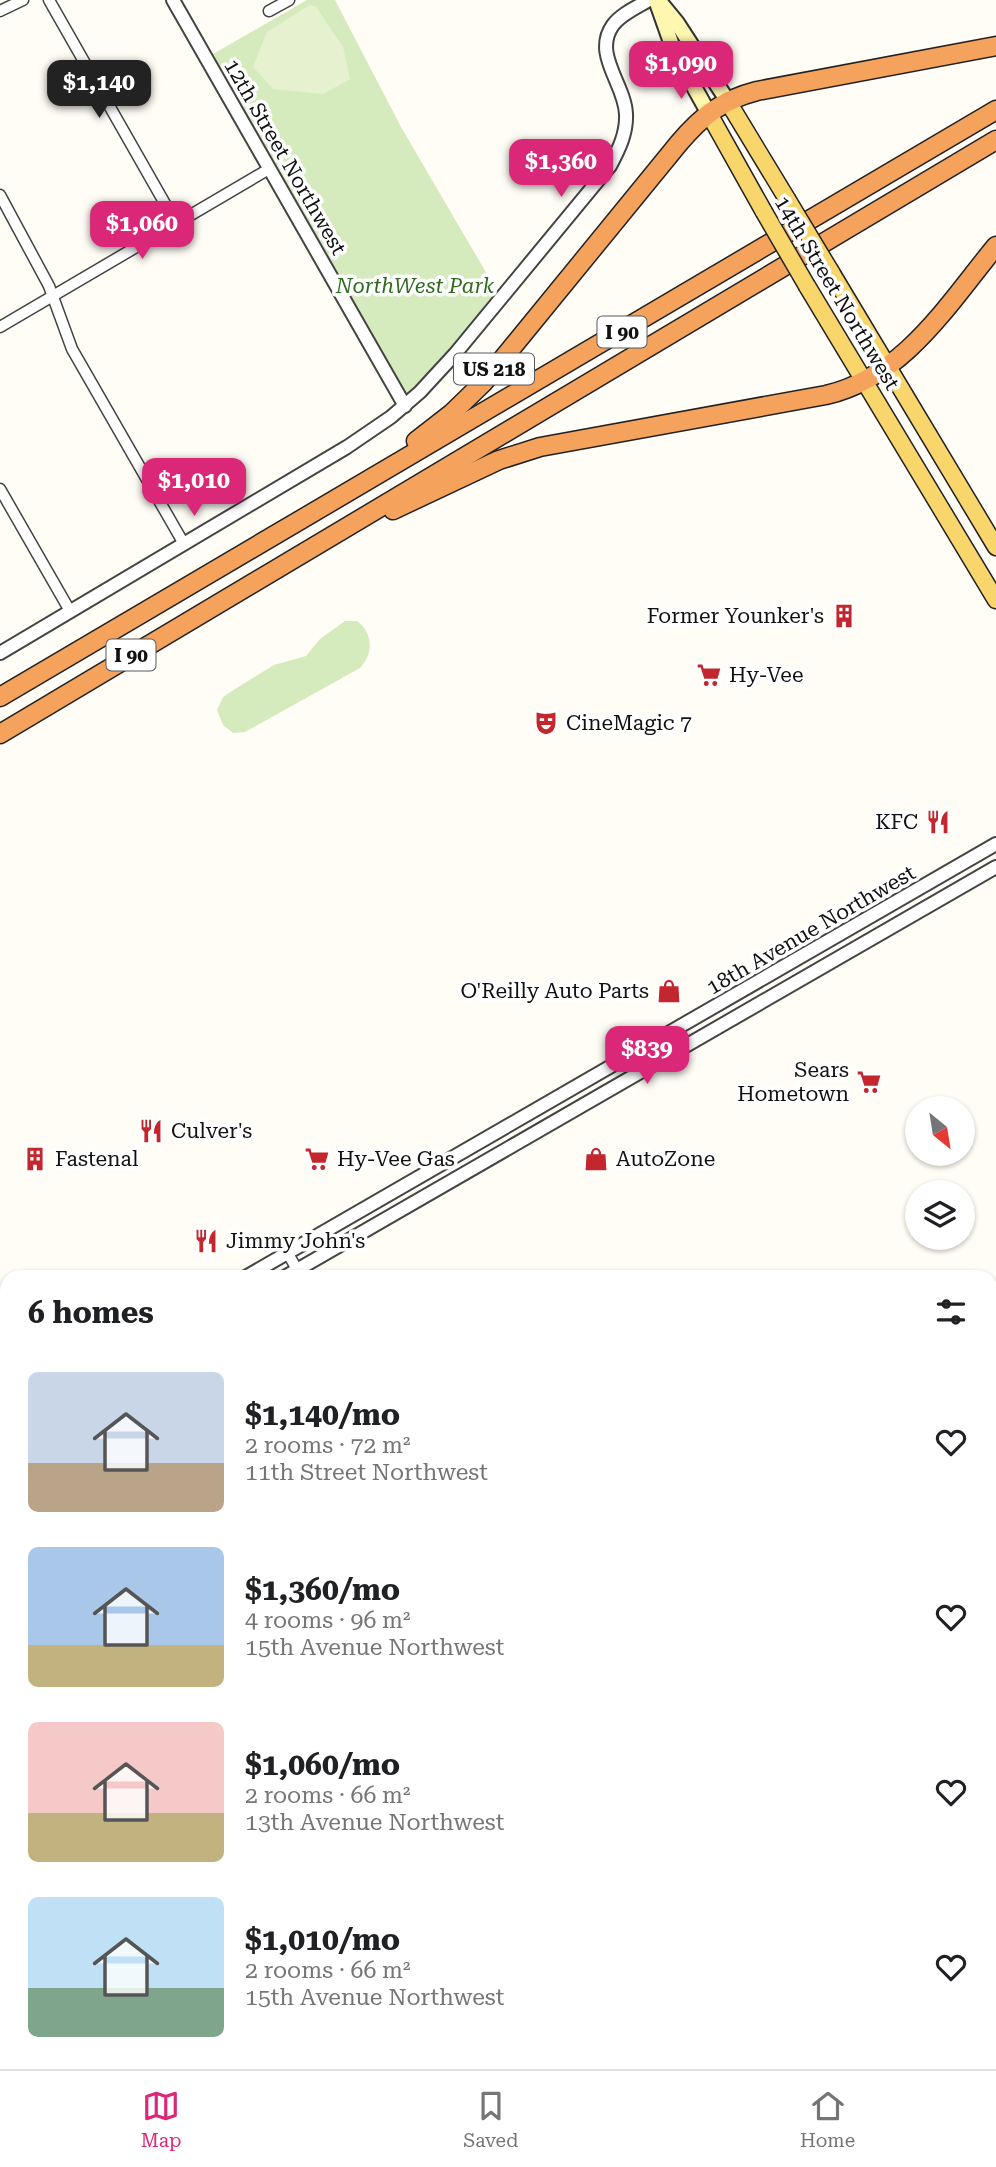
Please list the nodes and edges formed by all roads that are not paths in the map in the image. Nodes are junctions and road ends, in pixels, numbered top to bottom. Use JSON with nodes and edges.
{"nodes":[{"id":1,"x":23,"y":0,"type":"edge"},
{"id":2,"x":49,"y":0,"type":"edge"},
{"id":3,"x":173,"y":0,"type":"edge"},
{"id":4,"x":289,"y":0,"type":"edge"},
{"id":5,"x":649,"y":0,"type":"edge"},
{"id":6,"x":657,"y":0,"type":"edge"},
{"id":7,"x":0,"y":11,"type":"edge"},
{"id":8,"x":269,"y":11,"type":"dead end"},
{"id":9,"x":996,"y":46,"type":"edge"},
{"id":10,"x":727,"y":100,"type":"junction"},
{"id":11,"x":996,"y":110,"type":"edge"},
{"id":12,"x":708,"y":112,"type":"junction"},
{"id":13,"x":996,"y":140,"type":"edge"},
{"id":14,"x":269,"y":169,"type":"junction"},
{"id":15,"x":0,"y":195,"type":"edge"},
{"id":16,"x":176,"y":223,"type":"junction"},
{"id":17,"x":996,"y":246,"type":"edge"},
{"id":18,"x":53,"y":295,"type":"junction"},
{"id":19,"x":0,"y":327,"type":"edge"},
{"id":20,"x":889,"y":368,"type":"junction"},
{"id":21,"x":866,"y":381,"type":"junction"},
{"id":22,"x":405,"y":406,"type":"junction"},
{"id":23,"x":0,"y":489,"type":"edge"},
{"id":24,"x":184,"y":544,"type":"junction"},
{"id":25,"x":996,"y":547,"type":"edge"},
{"id":26,"x":246,"y":552,"type":"junction"},
{"id":27,"x":261,"y":577,"type":"junction"},
{"id":28,"x":996,"y":600,"type":"edge"},
{"id":29,"x":70,"y":611,"type":"junction"},
{"id":30,"x":0,"y":653,"type":"edge"},
{"id":31,"x":0,"y":697,"type":"edge"},
{"id":32,"x":0,"y":734,"type":"edge"},
{"id":33,"x":996,"y":844,"type":"edge"},
{"id":34,"x":996,"y":867,"type":"edge"},
{"id":35,"x":287,"y":1252,"type":"junction"},
{"id":36,"x":257,"y":1270,"type":"edge"},
{"id":37,"x":297,"y":1270,"type":"edge"},
{"id":38,"x":304,"y":1270,"type":"edge"}],
"edges":[{"from":1,"to":7,"type":"street"},
{"from":2,"to":16,"type":"street"},
{"from":3,"to":14,"type":"street","name":"12th Street Northwest"},
{"from":4,"to":8,"type":"street"},
{"from":5,"to":22,"type":"street"},
{"from":6,"to":10,"type":"main road","name":"14th Street Northwest"},
{"from":6,"to":12,"type":"main road","name":"14th Street Northwest"},
{"from":9,"to":10,"type":"highway"},
{"from":10,"to":12,"type":"highway","number":"US 218"},
{"from":10,"to":20,"type":"main road","name":"14th Street Northwest","bridge":true},
{"from":11,"to":26,"type":"highway","number":"I 90"},
{"from":12,"to":21,"type":"main road","name":"14th Street Northwest","bridge":true},
{"from":12,"to":26,"type":"highway","number":"US 218"},
{"from":13,"to":27,"type":"highway","number":"I 90"},
{"from":14,"to":16,"type":"street"},
{"from":14,"to":22,"type":"street","name":"12th Street Northwest"},
{"from":15,"to":18,"type":"street"},
{"from":16,"to":18,"type":"street"},
{"from":17,"to":20,"type":"highway"},
{"from":18,"to":19,"type":"street"},
{"from":18,"to":24,"type":"street"},
{"from":20,"to":21,"type":"highway"},
{"from":20,"to":25,"type":"main road","name":"14th Street Northwest"},
{"from":21,"to":27,"type":"highway"},
{"from":21,"to":28,"type":"main road","name":"14th Street Northwest"},
{"from":22,"to":24,"type":"street"},
{"from":23,"to":29,"type":"street"},
{"from":24,"to":29,"type":"street"},
{"from":26,"to":31,"type":"highway","number":"I 90"},
{"from":27,"to":32,"type":"highway","number":"I 90"},
{"from":29,"to":30,"type":"street"},
{"from":33,"to":35,"type":"street","name":"18th Avenue Northwest"},
{"from":34,"to":38,"type":"street","name":"18th Avenue Northwest"},
{"from":35,"to":36,"type":"street","name":"18th Avenue Northwest"},
{"from":35,"to":37,"type":"street"}]}
